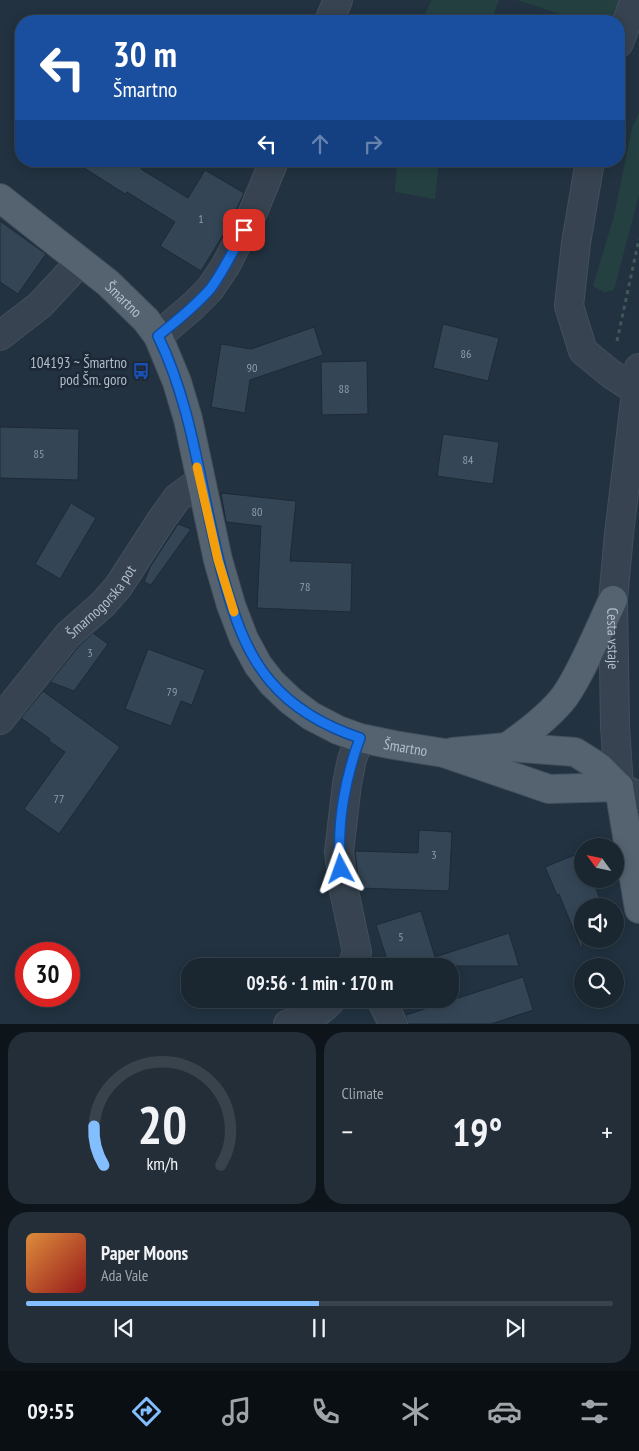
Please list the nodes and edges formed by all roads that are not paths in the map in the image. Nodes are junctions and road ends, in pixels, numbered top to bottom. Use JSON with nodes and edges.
{"nodes":[{"id":1,"x":338,"y":0,"type":"edge"},
{"id":2,"x":635,"y":0,"type":"edge"},
{"id":3,"x":332,"y":15,"type":"edge"},
{"id":4,"x":625,"y":27,"type":"edge"},
{"id":5,"x":272,"y":167,"type":"edge"},
{"id":6,"x":589,"y":167,"type":"edge"},
{"id":7,"x":0,"y":198,"type":"edge"},
{"id":8,"x":80,"y":262,"type":"junction"},
{"id":9,"x":0,"y":336,"type":"edge"},
{"id":10,"x":158,"y":336,"type":"junction"},
{"id":11,"x":637,"y":379,"type":"edge"},
{"id":12,"x":200,"y":481,"type":"junction"},
{"id":13,"x":614,"y":600,"type":"junction"},
{"id":14,"x":0,"y":720,"type":"edge"},
{"id":15,"x":360,"y":738,"type":"junction"},
{"id":16,"x":507,"y":747,"type":"junction"},
{"id":17,"x":444,"y":753,"type":"junction"},
{"id":18,"x":629,"y":792,"type":"edge"},
{"id":19,"x":635,"y":859,"type":"edge"},
{"id":20,"x":639,"y":909,"type":"edge"},
{"id":21,"x":357,"y":958,"type":"edge"},
{"id":22,"x":324,"y":1008,"type":"edge"},
{"id":23,"x":385,"y":1008,"type":"edge"},
{"id":24,"x":288,"y":1024,"type":"edge"},
{"id":25,"x":393,"y":1024,"type":"edge"}],
"edges":[{"from":1,"to":3,"type":"street"},
{"from":2,"to":4,"type":"street"},
{"from":5,"to":10,"type":"street"},
{"from":6,"to":11,"type":"street"},
{"from":7,"to":8,"type":"main road","name":"Šmartno"},
{"from":8,"to":9,"type":"street"},
{"from":8,"to":10,"type":"main road","name":"Šmartno"},
{"from":10,"to":12,"type":"main road","name":"Šmartno"},
{"from":11,"to":13,"type":"street","name":"Cesta vstaje"},
{"from":12,"to":14,"type":"street","name":"Šmarnogorska pot"},
{"from":12,"to":15,"type":"main road","name":"Šmartno"},
{"from":13,"to":16,"type":"main road"},
{"from":13,"to":18,"type":"street","name":"Cesta vstaje"},
{"from":15,"to":17,"type":"main road","name":"Šmartno"},
{"from":15,"to":21,"type":"street"},
{"from":16,"to":17,"type":"main road"},
{"from":16,"to":18,"type":"main road"},
{"from":17,"to":18,"type":"main road"},
{"from":18,"to":19,"type":"main road","name":"Cesta vstaje"},
{"from":19,"to":20,"type":"main road","name":"Cesta vstaje"},
{"from":22,"to":24,"type":"street"},
{"from":23,"to":25,"type":"street"}]}
